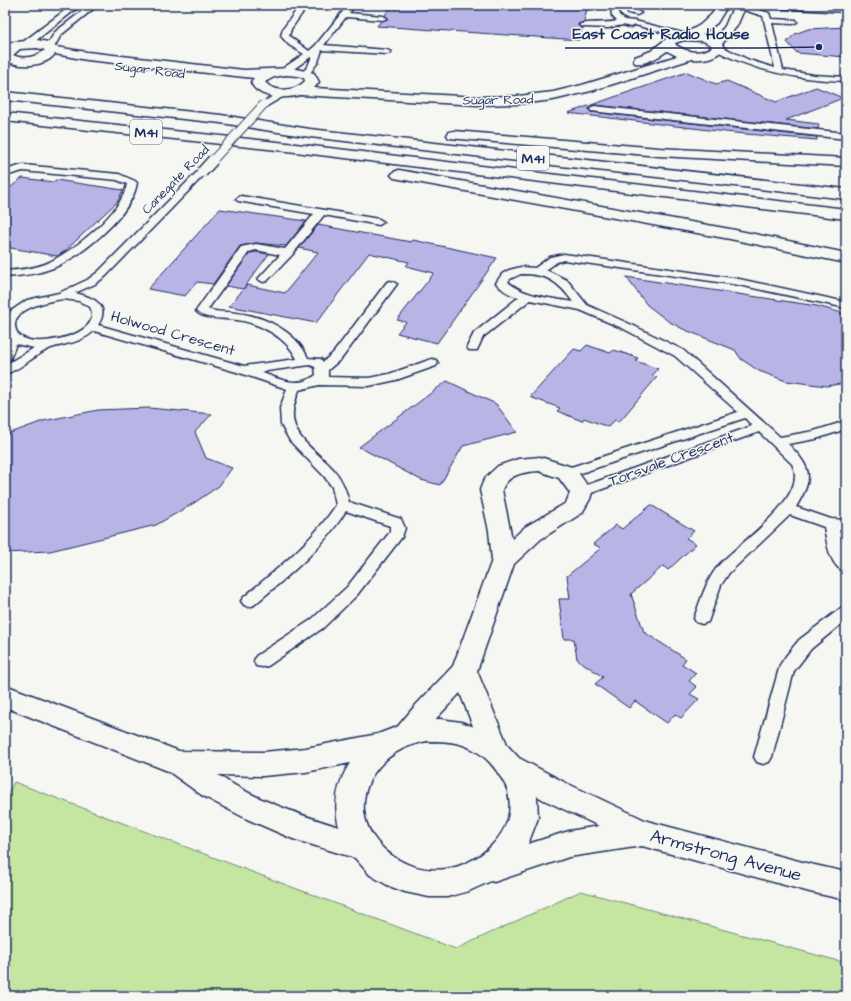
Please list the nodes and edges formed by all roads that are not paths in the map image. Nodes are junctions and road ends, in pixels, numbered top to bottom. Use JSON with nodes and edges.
{"nodes":[{"id":1,"x":77,"y":5,"type":"edge"},
{"id":2,"x":94,"y":5,"type":"edge"},
{"id":3,"x":304,"y":5,"type":"edge"},
{"id":4,"x":631,"y":5,"type":"edge"},
{"id":5,"x":722,"y":5,"type":"edge"},
{"id":6,"x":740,"y":5,"type":"edge"},
{"id":7,"x":759,"y":5,"type":"edge"},
{"id":8,"x":800,"y":6,"type":"edge"},
{"id":9,"x":349,"y":9,"type":"edge"},
{"id":10,"x":614,"y":10,"type":"dead end"},
{"id":11,"x":846,"y":10,"type":"edge"},
{"id":12,"x":637,"y":13,"type":"dead end"},
{"id":13,"x":385,"y":15,"type":"dead end"},
{"id":14,"x":767,"y":18,"type":"junction"},
{"id":15,"x":795,"y":19,"type":"dead end"},
{"id":16,"x":624,"y":22,"type":"junction"},
{"id":17,"x":614,"y":33,"type":"dead end"},
{"id":18,"x":631,"y":33,"type":"dead end"},
{"id":19,"x":646,"y":33,"type":"junction"},
{"id":20,"x":686,"y":36,"type":"junction"},
{"id":21,"x":664,"y":41,"type":"junction"},
{"id":22,"x":320,"y":46,"type":"junction"},
{"id":23,"x":717,"y":46,"type":"junction"},
{"id":24,"x":51,"y":49,"type":"junction"},
{"id":25,"x":12,"y":50,"type":"edge"},
{"id":26,"x":388,"y":51,"type":"dead end"},
{"id":27,"x":309,"y":54,"type":"junction"},
{"id":28,"x":698,"y":55,"type":"junction"},
{"id":29,"x":40,"y":58,"type":"junction"},
{"id":30,"x":739,"y":58,"type":"junction"},
{"id":31,"x":780,"y":70,"type":"junction"},
{"id":32,"x":285,"y":71,"type":"junction"},
{"id":33,"x":271,"y":74,"type":"junction"},
{"id":34,"x":308,"y":76,"type":"junction"},
{"id":35,"x":845,"y":77,"type":"edge"},
{"id":36,"x":846,"y":88,"type":"edge"},
{"id":37,"x":298,"y":91,"type":"junction"},
{"id":38,"x":264,"y":95,"type":"junction"},
{"id":39,"x":5,"y":96,"type":"edge"},
{"id":40,"x":594,"y":108,"type":"dead end"},
{"id":41,"x":5,"y":116,"type":"edge"},
{"id":42,"x":221,"y":119,"type":"junction"},
{"id":43,"x":426,"y":132,"type":"dead end"},
{"id":44,"x":442,"y":134,"type":"dead end"},
{"id":45,"x":846,"y":136,"type":"edge"},
{"id":46,"x":287,"y":147,"type":"junction"},
{"id":47,"x":843,"y":162,"type":"edge"},
{"id":48,"x":5,"y":173,"type":"edge"},
{"id":49,"x":846,"y":194,"type":"edge"},
{"id":50,"x":241,"y":199,"type":"dead end"},
{"id":51,"x":321,"y":212,"type":"junction"},
{"id":52,"x":846,"y":214,"type":"edge"},
{"id":53,"x":379,"y":222,"type":"dead end"},
{"id":54,"x":288,"y":253,"type":"junction"},
{"id":55,"x":846,"y":258,"type":"edge"},
{"id":56,"x":536,"y":272,"type":"junction"},
{"id":57,"x":5,"y":274,"type":"edge"},
{"id":58,"x":102,"y":274,"type":"junction"},
{"id":59,"x":264,"y":279,"type":"dead end"},
{"id":60,"x":392,"y":284,"type":"dead end"},
{"id":61,"x":63,"y":296,"type":"junction"},
{"id":62,"x":528,"y":296,"type":"junction"},
{"id":63,"x":89,"y":301,"type":"junction"},
{"id":64,"x":846,"y":305,"type":"edge"},
{"id":65,"x":583,"y":307,"type":"junction"},
{"id":66,"x":9,"y":312,"type":"edge"},
{"id":67,"x":92,"y":327,"type":"junction"},
{"id":68,"x":11,"y":336,"type":"junction"},
{"id":69,"x":49,"y":345,"type":"junction"},
{"id":70,"x":473,"y":347,"type":"dead end"},
{"id":71,"x":5,"y":359,"type":"edge"},
{"id":72,"x":304,"y":361,"type":"junction"},
{"id":73,"x":432,"y":363,"type":"dead end"},
{"id":74,"x":5,"y":370,"type":"edge"},
{"id":75,"x":244,"y":370,"type":"junction"},
{"id":76,"x":320,"y":375,"type":"junction"},
{"id":77,"x":294,"y":387,"type":"junction"},
{"id":78,"x":747,"y":413,"type":"junction"},
{"id":79,"x":846,"y":425,"type":"edge"},
{"id":80,"x":761,"y":427,"type":"junction"},
{"id":81,"x":777,"y":442,"type":"junction"},
{"id":82,"x":567,"y":473,"type":"junction"},
{"id":83,"x":581,"y":492,"type":"junction"},
{"id":84,"x":343,"y":505,"type":"junction"},
{"id":85,"x":787,"y":508,"type":"junction"},
{"id":86,"x":830,"y":524,"type":"junction"},
{"id":87,"x":846,"y":525,"type":"edge"},
{"id":88,"x":504,"y":560,"type":"junction"},
{"id":89,"x":846,"y":567,"type":"edge"},
{"id":90,"x":250,"y":601,"type":"dead end"},
{"id":91,"x":846,"y":612,"type":"edge"},
{"id":92,"x":702,"y":618,"type":"dead end"},
{"id":93,"x":262,"y":661,"type":"dead end"},
{"id":94,"x":464,"y":671,"type":"junction"},
{"id":95,"x":5,"y":696,"type":"edge"},
{"id":96,"x":409,"y":733,"type":"junction"},
{"id":97,"x":383,"y":745,"type":"junction"},
{"id":98,"x":763,"y":757,"type":"dead end"},
{"id":99,"x":503,"y":758,"type":"junction"},
{"id":100,"x":178,"y":763,"type":"junction"},
{"id":101,"x":642,"y":833,"type":"junction"},
{"id":102,"x":362,"y":847,"type":"junction"},
{"id":103,"x":483,"y":872,"type":"junction"},
{"id":104,"x":810,"y":878,"type":"junction"},
{"id":105,"x":846,"y":886,"type":"edge"},
{"id":106,"x":846,"y":891,"type":"edge"}],
"edges":[{"from":1,"to":25,"type":"lane"},
{"from":2,"to":24,"type":"lane"},
{"from":3,"to":27,"type":"lane"},
{"from":4,"to":12,"type":"lane"},
{"from":5,"to":20,"type":"main road"},
{"from":6,"to":14,"type":"lane"},
{"from":6,"to":23,"type":"main road"},
{"from":7,"to":8,"type":"lane"},
{"from":8,"to":11,"type":"lane"},
{"from":9,"to":13,"type":"lane"},
{"from":9,"to":22,"type":"lane"},
{"from":10,"to":16,"type":"lane"},
{"from":14,"to":15,"type":"lane"},
{"from":14,"to":31,"type":"lane"},
{"from":16,"to":17,"type":"lane"},
{"from":16,"to":19,"type":"lane"},
{"from":16,"to":20,"type":"lane"},
{"from":18,"to":19,"type":"lane"},
{"from":19,"to":21,"type":"lane"},
{"from":20,"to":21,"type":"main road","name":"Sugar Road"},
{"from":20,"to":23,"type":"main road"},
{"from":21,"to":28,"type":"main road"},
{"from":21,"to":34,"type":"main road","name":"Sugar Road"},
{"from":22,"to":26,"type":"lane"},
{"from":22,"to":27,"type":"lane"},
{"from":22,"to":34,"type":"lane"},
{"from":23,"to":28,"type":"main road","name":"Sugar Road"},
{"from":23,"to":30,"type":"lane"},
{"from":24,"to":25,"type":"main road","name":"Sugar Road"},
{"from":24,"to":29,"type":"main road"},
{"from":24,"to":33,"type":"main road","name":"Sugar Road"},
{"from":25,"to":29,"type":"main road"},
{"from":27,"to":32,"type":"lane"},
{"from":28,"to":30,"type":"lane"},
{"from":28,"to":37,"type":"main road","name":"Sugar Road"},
{"from":29,"to":38,"type":"main road","name":"Sugar Road"},
{"from":30,"to":31,"type":"lane"},
{"from":31,"to":35,"type":"lane"},
{"from":32,"to":33,"type":"main road","name":"Sugar Road"},
{"from":32,"to":34,"type":"main road","name":"Sugar Road"},
{"from":33,"to":38,"type":"main road"},
{"from":34,"to":37,"type":"main road"},
{"from":35,"to":36,"type":"lane"},
{"from":37,"to":38,"type":"main road","name":"Sugar Road"},
{"from":38,"to":58,"type":"lane","name":"Canegate Road","bridge":true},
{"from":39,"to":42,"type":"main road","number":"M41"},
{"from":40,"to":45,"type":"lane"},
{"from":41,"to":46,"type":"main road","number":"M41"},
{"from":42,"to":43,"type":"main road"},
{"from":42,"to":49,"type":"main road","number":"M41"},
{"from":44,"to":47,"type":"main road"},
{"from":46,"to":52,"type":"main road","number":"M41"},
{"from":46,"to":55,"type":"main road"},
{"from":48,"to":57,"type":"lane"},
{"from":50,"to":51,"type":"lane"},
{"from":51,"to":53,"type":"lane"},
{"from":51,"to":54,"type":"lane"},
{"from":54,"to":59,"type":"lane"},
{"from":54,"to":72,"type":"lane"},
{"from":56,"to":62,"type":"lane"},
{"from":56,"to":64,"type":"lane"},
{"from":56,"to":65,"type":"lane"},
{"from":58,"to":61,"type":"lane","name":"Canegate Road"},
{"from":58,"to":63,"type":"lane","name":"Canegate Road"},
{"from":60,"to":76,"type":"lane"},
{"from":61,"to":63,"type":"lane","name":"Canegate Road"},
{"from":61,"to":66,"type":"lane","name":"Canegate Road"},
{"from":62,"to":65,"type":"lane"},
{"from":62,"to":70,"type":"lane"},
{"from":63,"to":67,"type":"lane"},
{"from":65,"to":78,"type":"lane"},
{"from":66,"to":68,"type":"lane","name":"Canegate Road"},
{"from":67,"to":69,"type":"lane"},
{"from":67,"to":75,"type":"lane","name":"Holwood Crescent"},
{"from":68,"to":69,"type":"lane"},
{"from":68,"to":71,"type":"lane","name":"Canegate Road"},
{"from":69,"to":74,"type":"lane"},
{"from":72,"to":75,"type":"lane","name":"Holwood Crescent"},
{"from":72,"to":76,"type":"lane","name":"Holwood Crescent"},
{"from":73,"to":76,"type":"lane"},
{"from":75,"to":77,"type":"lane","name":"Holwood Crescent"},
{"from":76,"to":77,"type":"lane"},
{"from":77,"to":84,"type":"lane"},
{"from":78,"to":80,"type":"lane"},
{"from":78,"to":82,"type":"lane","name":"Torsvale Crescent"},
{"from":79,"to":81,"type":"lane"},
{"from":80,"to":81,"type":"lane"},
{"from":80,"to":83,"type":"lane","name":"Torsvale Crescent"},
{"from":81,"to":85,"type":"lane"},
{"from":82,"to":83,"type":"main road"},
{"from":82,"to":88,"type":"main road"},
{"from":83,"to":88,"type":"main road"},
{"from":84,"to":90,"type":"lane"},
{"from":84,"to":93,"type":"lane"},
{"from":85,"to":86,"type":"lane"},
{"from":85,"to":92,"type":"lane"},
{"from":86,"to":87,"type":"lane"},
{"from":86,"to":89,"type":"lane"},
{"from":88,"to":94,"type":"main road"},
{"from":91,"to":98,"type":"lane"},
{"from":94,"to":96,"type":"main road"},
{"from":94,"to":99,"type":"main road"},
{"from":95,"to":100,"type":"main road","name":"Armstrong Avenue"},
{"from":96,"to":97,"type":"main road","name":"Armstrong Avenue"},
{"from":96,"to":99,"type":"main road","name":"Armstrong Avenue"},
{"from":97,"to":100,"type":"main road","name":"Armstrong Avenue"},
{"from":97,"to":102,"type":"main road","name":"Armstrong Avenue"},
{"from":99,"to":101,"type":"main road","name":"Armstrong Avenue"},
{"from":99,"to":103,"type":"main road","name":"Armstrong Avenue"},
{"from":100,"to":102,"type":"main road","name":"Armstrong Avenue"},
{"from":101,"to":103,"type":"main road","name":"Armstrong Avenue"},
{"from":101,"to":104,"type":"main road","name":"Armstrong Avenue"},
{"from":102,"to":103,"type":"main road","name":"Armstrong Avenue"},
{"from":104,"to":105,"type":"main road","name":"Armstrong Avenue"},
{"from":104,"to":106,"type":"main road","name":"Armstrong Avenue"}]}
